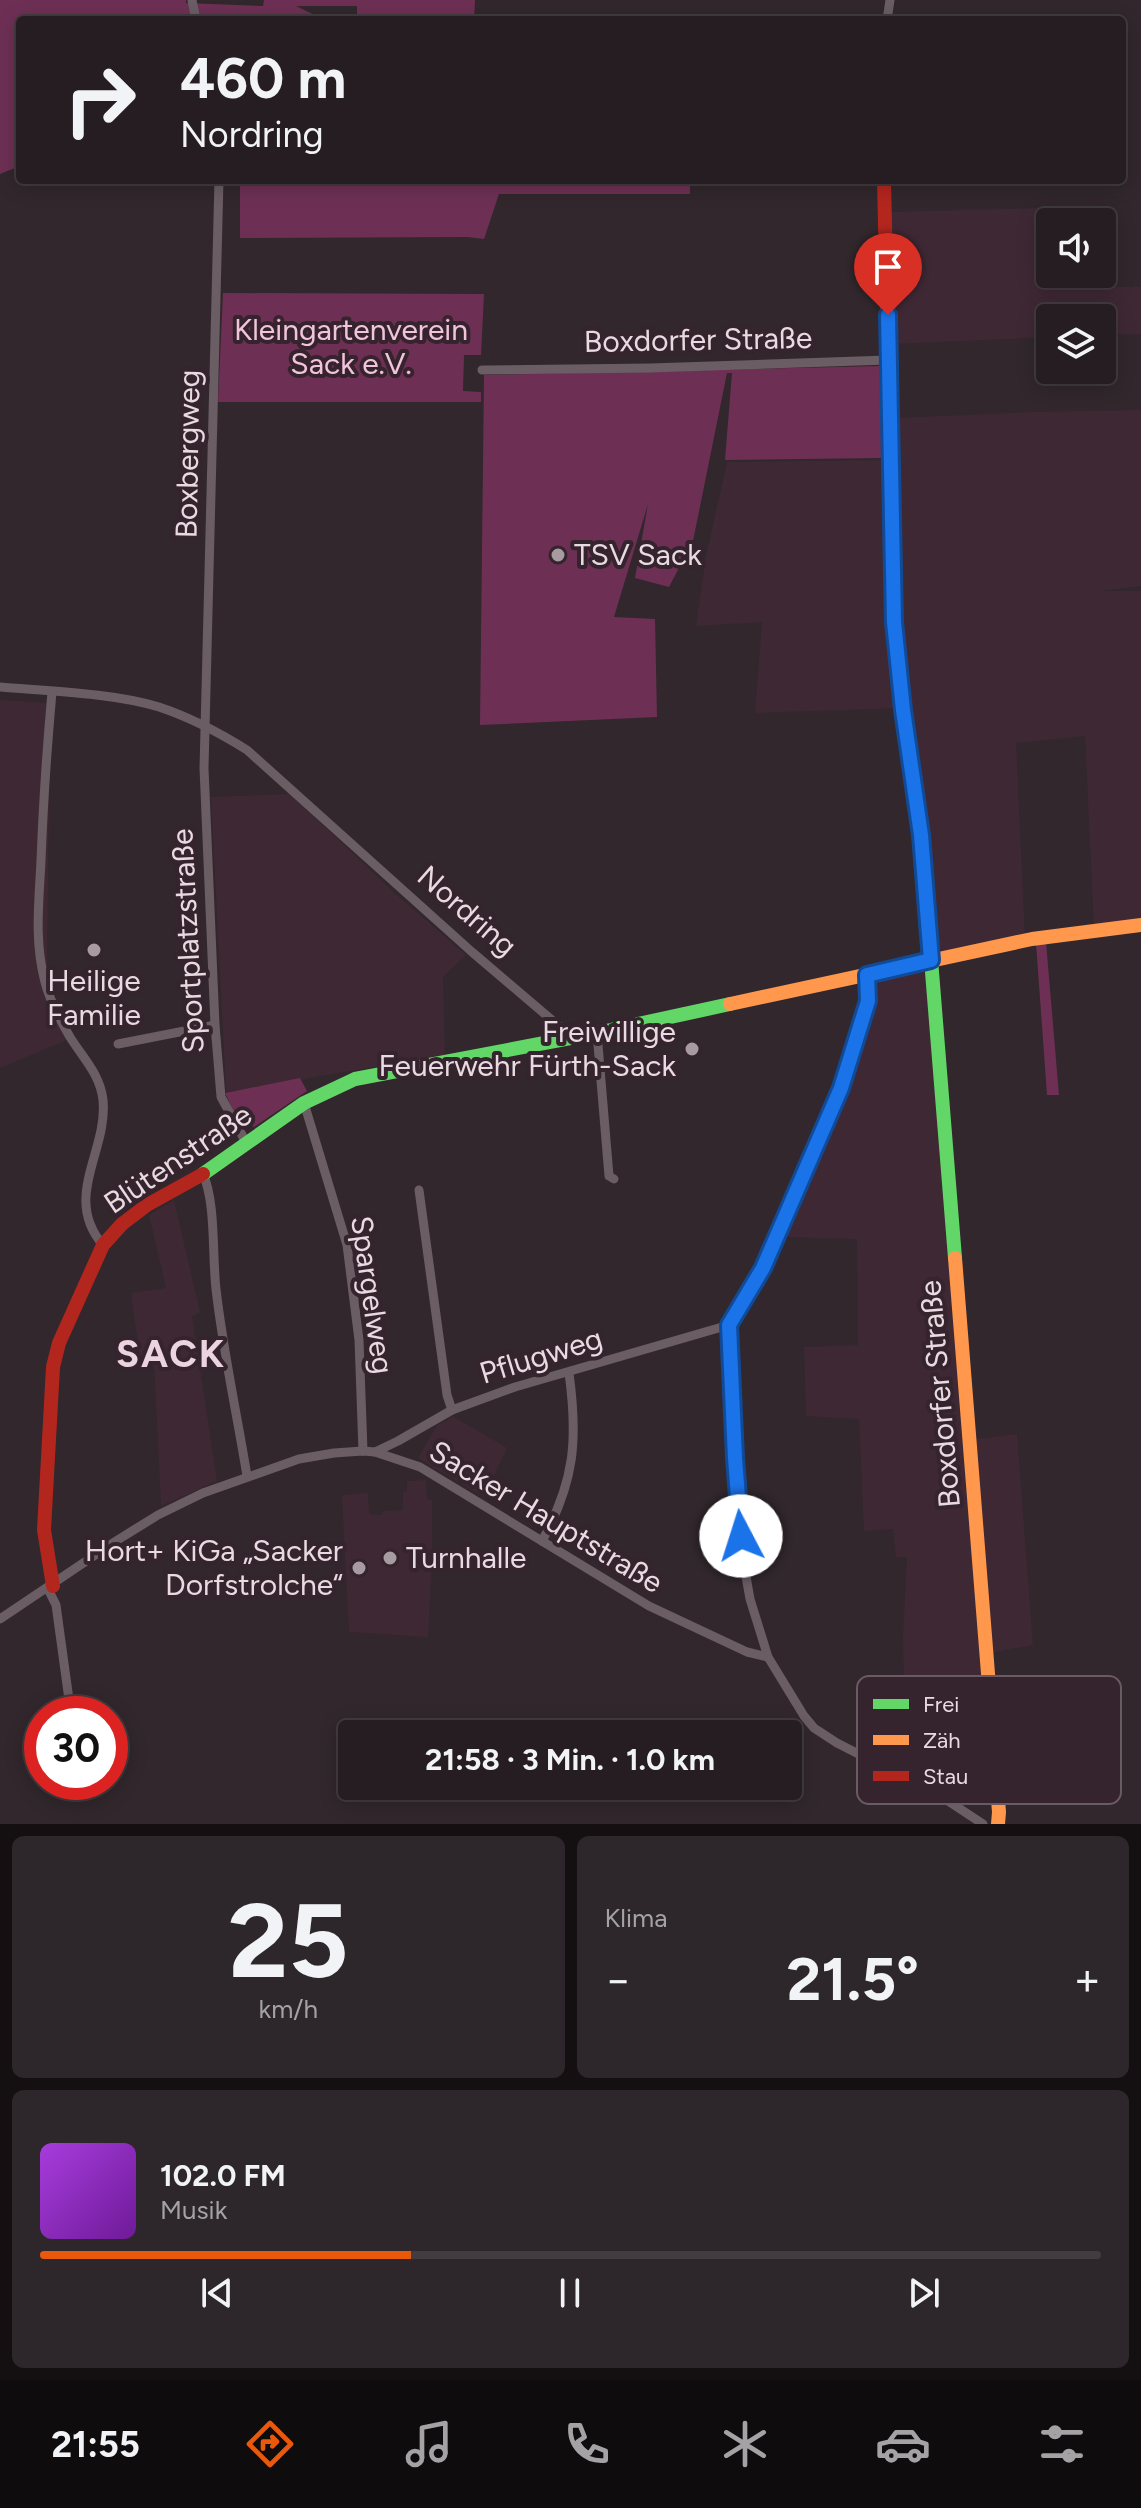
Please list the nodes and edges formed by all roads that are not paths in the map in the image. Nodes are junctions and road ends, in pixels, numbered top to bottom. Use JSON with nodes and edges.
{"nodes":[{"id":1,"x":219,"y":184,"type":"edge"},
{"id":2,"x":884,"y":184,"type":"edge"},
{"id":3,"x":888,"y":360,"type":"junction"},
{"id":4,"x":482,"y":370,"type":"dead end"},
{"id":5,"x":0,"y":687,"type":"edge"},
{"id":6,"x":52,"y":692,"type":"junction"},
{"id":7,"x":206,"y":728,"type":"junction"},
{"id":8,"x":1141,"y":925,"type":"edge"},
{"id":9,"x":931,"y":960,"type":"junction"},
{"id":10,"x":867,"y":975,"type":"junction"},
{"id":11,"x":215,"y":1025,"type":"junction"},
{"id":12,"x":597,"y":1033,"type":"junction"},
{"id":13,"x":573,"y":1038,"type":"junction"},
{"id":14,"x":118,"y":1044,"type":"dead end"},
{"id":15,"x":304,"y":1103,"type":"junction"},
{"id":16,"x":247,"y":1144,"type":"junction"},
{"id":17,"x":203,"y":1174,"type":"junction"},
{"id":18,"x":614,"y":1179,"type":"dead end"},
{"id":19,"x":419,"y":1190,"type":"dead end"},
{"id":20,"x":103,"y":1245,"type":"junction"},
{"id":21,"x":729,"y":1325,"type":"junction"},
{"id":22,"x":569,"y":1373,"type":"junction"},
{"id":23,"x":452,"y":1410,"type":"junction"},
{"id":24,"x":363,"y":1451,"type":"junction"},
{"id":25,"x":375,"y":1452,"type":"junction"},
{"id":26,"x":247,"y":1476,"type":"junction"},
{"id":27,"x":542,"y":1541,"type":"junction"},
{"id":28,"x":50,"y":1587,"type":"junction"},
{"id":29,"x":0,"y":1619,"type":"edge"},
{"id":30,"x":768,"y":1657,"type":"junction"},
{"id":31,"x":989,"y":1676,"type":"edge"},
{"id":32,"x":68,"y":1696,"type":"edge"},
{"id":33,"x":857,"y":1753,"type":"edge"},
{"id":34,"x":953,"y":1804,"type":"edge"},
{"id":35,"x":998,"y":1804,"type":"edge"},
{"id":36,"x":983,"y":1824,"type":"edge"},
{"id":37,"x":998,"y":1824,"type":"edge"}],
"edges":[{"from":1,"to":7,"type":"street","name":"Boxbergweg"},
{"from":2,"to":3,"type":"street"},
{"from":3,"to":4,"type":"street","name":"Boxdorfer Straße"},
{"from":3,"to":9,"type":"street","name":"Boxdorfer Straße"},
{"from":5,"to":6,"type":"street","name":"Nordring"},
{"from":6,"to":7,"type":"street","name":"Nordring"},
{"from":6,"to":20,"type":"street"},
{"from":7,"to":11,"type":"street","name":"Sportplatzstraße"},
{"from":7,"to":13,"type":"street","name":"Nordring"},
{"from":8,"to":9,"type":"street"},
{"from":9,"to":10,"type":"street"},
{"from":9,"to":31,"type":"street","name":"Boxdorfer Straße"},
{"from":10,"to":12,"type":"street"},
{"from":10,"to":21,"type":"street"},
{"from":11,"to":14,"type":"street"},
{"from":11,"to":16,"type":"street","name":"Sportplatzstraße"},
{"from":12,"to":13,"type":"street"},
{"from":12,"to":18,"type":"street"},
{"from":13,"to":15,"type":"street","name":"Blütenstraße"},
{"from":15,"to":16,"type":"street","name":"Blütenstraße"},
{"from":15,"to":24,"type":"street","name":"Spargelweg"},
{"from":16,"to":17,"type":"street","name":"Blütenstraße"},
{"from":17,"to":20,"type":"street","name":"Blütenstraße"},
{"from":17,"to":26,"type":"street"},
{"from":19,"to":23,"type":"street"},
{"from":20,"to":28,"type":"street","name":"Blütenstraße"},
{"from":21,"to":22,"type":"street","name":"Pflugweg"},
{"from":21,"to":30,"type":"street"},
{"from":22,"to":23,"type":"street","name":"Pflugweg"},
{"from":22,"to":27,"type":"street"},
{"from":23,"to":25,"type":"street","name":"Pflugweg"},
{"from":24,"to":25,"type":"street","name":"Sacker Hauptstraße"},
{"from":24,"to":26,"type":"street","name":"Sacker Hauptstraße"},
{"from":25,"to":27,"type":"street","name":"Sacker Hauptstraße"},
{"from":26,"to":28,"type":"street","name":"Sacker Hauptstraße"},
{"from":27,"to":30,"type":"street","name":"Sacker Hauptstraße"},
{"from":28,"to":29,"type":"street","name":"Sacker Hauptstraße"},
{"from":28,"to":32,"type":"street","name":"Blütenstraße"},
{"from":30,"to":33,"type":"street"},
{"from":34,"to":36,"type":"street"},
{"from":35,"to":37,"type":"street","name":"Boxdorfer Straße"}]}
